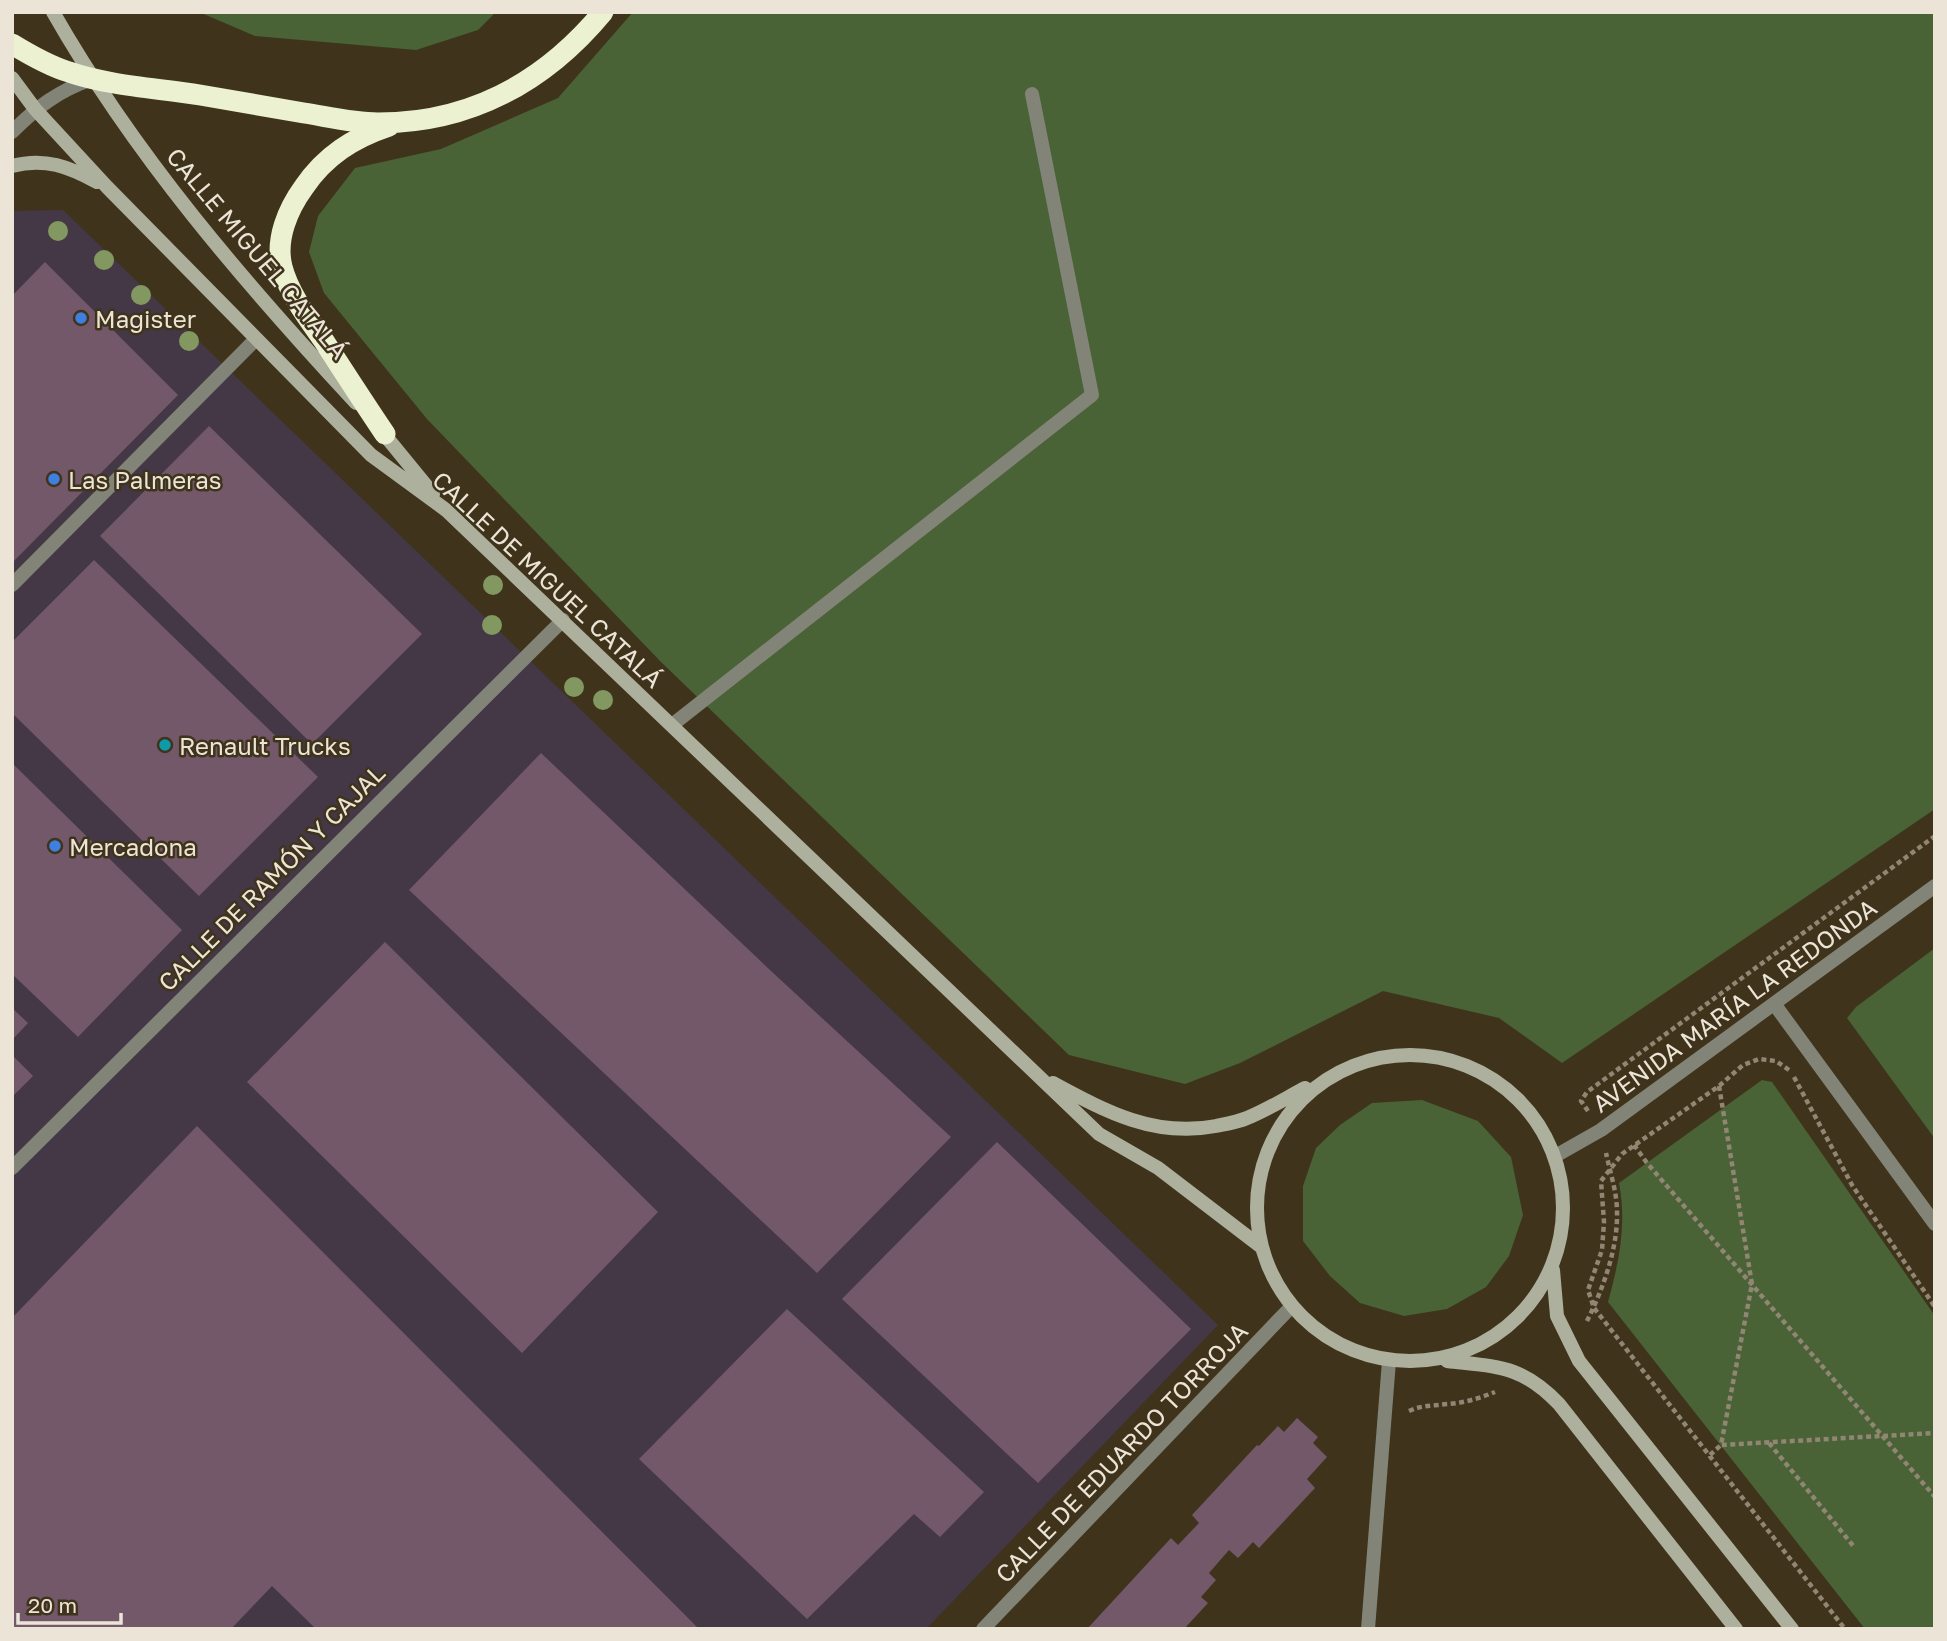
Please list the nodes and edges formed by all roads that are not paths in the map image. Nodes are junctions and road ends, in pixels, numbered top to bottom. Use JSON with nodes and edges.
{"nodes":[{"id":1,"x":52,"y":12,"type":"edge"},
{"id":2,"x":603,"y":12,"type":"edge"},
{"id":3,"x":12,"y":44,"type":"edge"},
{"id":4,"x":12,"y":78,"type":"edge"},
{"id":5,"x":93,"y":79,"type":"junction"},
{"id":6,"x":1032,"y":94,"type":"dead end"},
{"id":7,"x":35,"y":109,"type":"junction"},
{"id":8,"x":400,"y":122,"type":"junction"},
{"id":9,"x":12,"y":132,"type":"edge"},
{"id":10,"x":12,"y":166,"type":"edge"},
{"id":11,"x":107,"y":187,"type":"junction"},
{"id":12,"x":257,"y":339,"type":"junction"},
{"id":13,"x":384,"y":435,"type":"junction"},
{"id":14,"x":446,"y":510,"type":"junction"},
{"id":15,"x":12,"y":585,"type":"edge"},
{"id":16,"x":563,"y":620,"type":"junction"},
{"id":17,"x":672,"y":725,"type":"junction"},
{"id":18,"x":1935,"y":886,"type":"edge"},
{"id":19,"x":1775,"y":1005,"type":"junction"},
{"id":20,"x":1334,"y":1073,"type":"junction"},
{"id":21,"x":1038,"y":1076,"type":"junction"},
{"id":22,"x":1557,"y":1155,"type":"junction"},
{"id":23,"x":12,"y":1168,"type":"edge"},
{"id":24,"x":1935,"y":1224,"type":"edge"},
{"id":25,"x":1260,"y":1246,"type":"junction"},
{"id":26,"x":1553,"y":1270,"type":"junction"},
{"id":27,"x":1291,"y":1307,"type":"junction"},
{"id":28,"x":1439,"y":1360,"type":"junction"},
{"id":29,"x":1389,"y":1361,"type":"junction"},
{"id":30,"x":983,"y":1629,"type":"edge"},
{"id":31,"x":1368,"y":1629,"type":"edge"},
{"id":32,"x":1736,"y":1629,"type":"edge"},
{"id":33,"x":1792,"y":1629,"type":"edge"}],
"edges":[{"from":1,"to":5,"type":"street","name":"CALLE MIGUEL CATALÁ"},
{"from":2,"to":8,"type":"highway"},
{"from":3,"to":5,"type":"highway"},
{"from":4,"to":7,"type":"street"},
{"from":5,"to":7,"type":"street"},
{"from":5,"to":8,"type":"highway"},
{"from":5,"to":13,"type":"street","name":"CALLE MIGUEL CATALÁ"},
{"from":6,"to":17,"type":"street"},
{"from":7,"to":9,"type":"street"},
{"from":7,"to":11,"type":"street","name":"CALLE DE MIGUEL CATALÁ"},
{"from":8,"to":13,"type":"highway"},
{"from":10,"to":11,"type":"street"},
{"from":11,"to":12,"type":"street","name":"CALLE DE MIGUEL CATALÁ"},
{"from":12,"to":14,"type":"street","name":"CALLE DE MIGUEL CATALÁ"},
{"from":12,"to":15,"type":"street"},
{"from":13,"to":14,"type":"street","name":"CALLE MIGUEL CATALÁ"},
{"from":14,"to":16,"type":"street","name":"CALLE DE MIGUEL CATALÁ"},
{"from":16,"to":17,"type":"street","name":"CALLE DE MIGUEL CATALÁ"},
{"from":16,"to":23,"type":"street","name":"CALLE DE RAMÓN Y CAJAL"},
{"from":17,"to":21,"type":"street","name":"CALLE DE MIGUEL CATALÁ"},
{"from":18,"to":19,"type":"street","name":"AVENIDA MARÍA LA REDONDA"},
{"from":19,"to":22,"type":"street","name":"AVENIDA MARÍA LA REDONDA"},
{"from":19,"to":24,"type":"street"},
{"from":20,"to":21,"type":"street"},
{"from":20,"to":22,"type":"street"},
{"from":20,"to":25,"type":"street"},
{"from":21,"to":25,"type":"street"},
{"from":22,"to":26,"type":"street"},
{"from":25,"to":27,"type":"street"},
{"from":26,"to":28,"type":"street"},
{"from":26,"to":33,"type":"street"},
{"from":27,"to":29,"type":"street"},
{"from":27,"to":30,"type":"street","name":"CALLE DE EDUARDO TORROJA"},
{"from":28,"to":29,"type":"street"},
{"from":28,"to":32,"type":"street"},
{"from":29,"to":31,"type":"street"}]}
